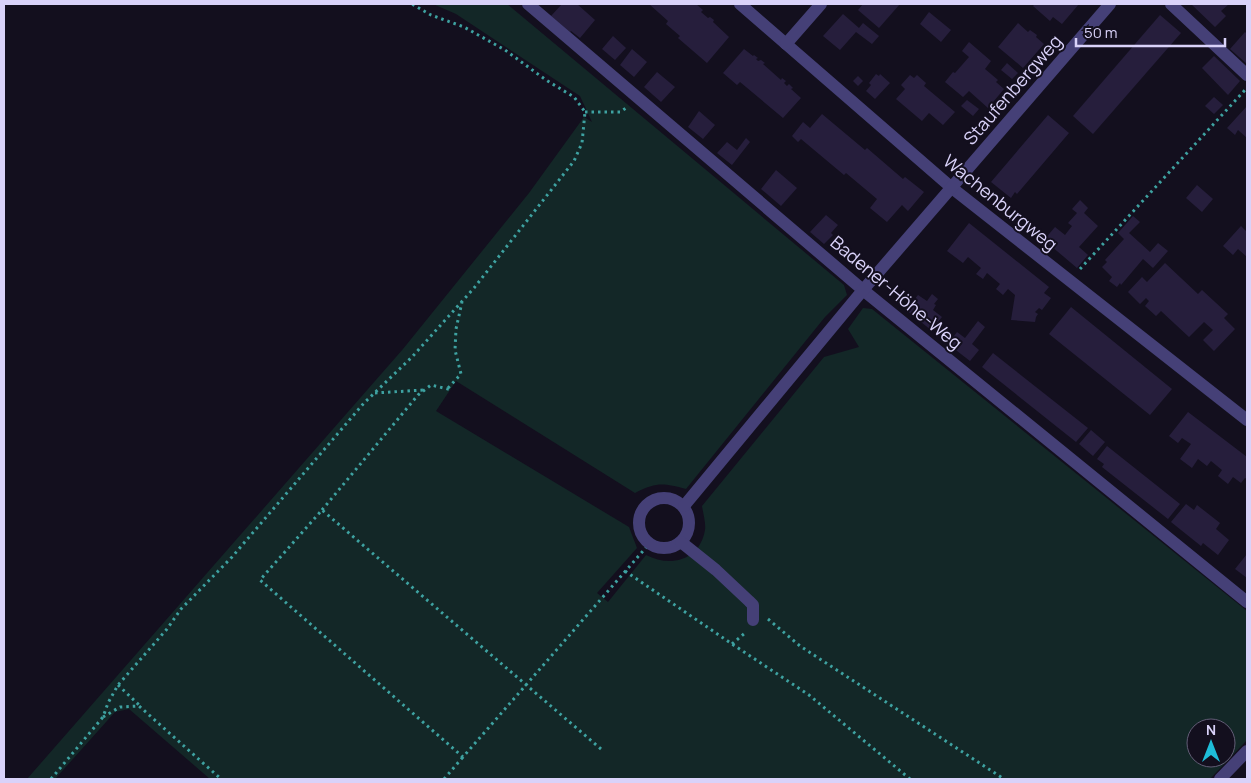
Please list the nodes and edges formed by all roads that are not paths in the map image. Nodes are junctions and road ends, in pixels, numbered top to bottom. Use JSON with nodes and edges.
{"nodes":[{"id":1,"x":528,"y":4,"type":"edge"},
{"id":2,"x":740,"y":4,"type":"edge"},
{"id":3,"x":821,"y":4,"type":"edge"},
{"id":4,"x":1110,"y":4,"type":"edge"},
{"id":5,"x":1171,"y":4,"type":"edge"},
{"id":6,"x":786,"y":44,"type":"junction"},
{"id":7,"x":1247,"y":75,"type":"edge"},
{"id":8,"x":952,"y":188,"type":"junction"},
{"id":9,"x":863,"y":290,"type":"junction"},
{"id":10,"x":1247,"y":420,"type":"edge"},
{"id":11,"x":684,"y":506,"type":"junction"},
{"id":12,"x":681,"y":542,"type":"junction"},
{"id":13,"x":1247,"y":602,"type":"edge"},
{"id":14,"x":753,"y":620,"type":"dead end"},
{"id":15,"x":1247,"y":751,"type":"edge"},
{"id":16,"x":1220,"y":779,"type":"edge"}],
"edges":[{"from":1,"to":9,"type":"street","name":"Badener-Höhe-Weg"},
{"from":2,"to":6,"type":"street","name":"Wachenburgweg"},
{"from":3,"to":6,"type":"street"},
{"from":4,"to":8,"type":"street","name":"Staufenbergweg"},
{"from":5,"to":7,"type":"street"},
{"from":6,"to":8,"type":"street","name":"Wachenburgweg"},
{"from":8,"to":9,"type":"street","name":"Staufenbergweg"},
{"from":8,"to":10,"type":"street","name":"Wachenburgweg"},
{"from":9,"to":11,"type":"street","name":"Staufenbergweg"},
{"from":9,"to":13,"type":"street","name":"Badener-Höhe-Weg"},
{"from":11,"to":12,"type":"street"},
{"from":11,"to":12,"type":"street"},
{"from":12,"to":14,"type":"street"},
{"from":15,"to":16,"type":"street"}]}
